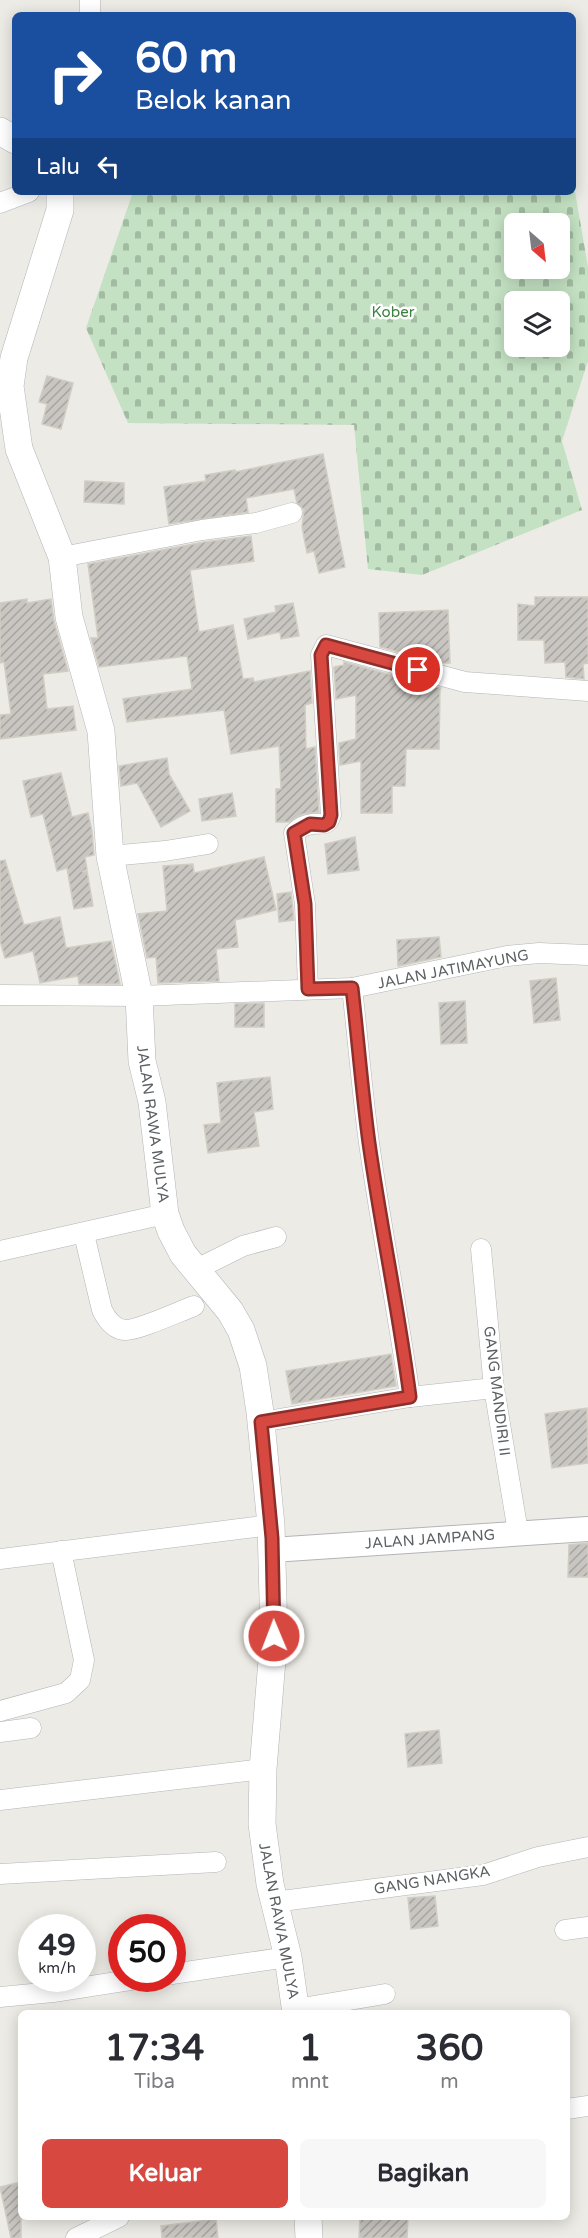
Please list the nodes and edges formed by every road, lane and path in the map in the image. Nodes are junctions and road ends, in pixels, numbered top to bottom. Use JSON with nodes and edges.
{"nodes":[{"id":1,"x":21,"y":195,"type":"edge"},
{"id":2,"x":60,"y":195,"type":"edge"},
{"id":3,"x":0,"y":203,"type":"edge"},
{"id":4,"x":292,"y":513,"type":"dead end"},
{"id":5,"x":62,"y":557,"type":"junction"},
{"id":6,"x":588,"y":691,"type":"edge"},
{"id":7,"x":208,"y":844,"type":"dead end"},
{"id":8,"x":110,"y":856,"type":"junction"},
{"id":9,"x":588,"y":955,"type":"edge"},
{"id":10,"x":352,"y":988,"type":"junction"},
{"id":11,"x":308,"y":989,"type":"junction"},
{"id":12,"x":0,"y":995,"type":"edge"},
{"id":13,"x":139,"y":996,"type":"junction"},
{"id":14,"x":165,"y":1214,"type":"junction"},
{"id":15,"x":84,"y":1234,"type":"junction"},
{"id":16,"x":276,"y":1237,"type":"dead end"},
{"id":17,"x":481,"y":1249,"type":"dead end"},
{"id":18,"x":0,"y":1251,"type":"edge"},
{"id":19,"x":195,"y":1270,"type":"junction"},
{"id":20,"x":194,"y":1306,"type":"dead end"},
{"id":21,"x":494,"y":1388,"type":"junction"},
{"id":22,"x":410,"y":1397,"type":"junction"},
{"id":23,"x":261,"y":1422,"type":"junction"},
{"id":24,"x":588,"y":1529,"type":"edge"},
{"id":25,"x":518,"y":1532,"type":"junction"},
{"id":26,"x":272,"y":1538,"type":"junction"},
{"id":27,"x":61,"y":1551,"type":"junction"},
{"id":28,"x":0,"y":1558,"type":"edge"},
{"id":29,"x":0,"y":1711,"type":"edge"},
{"id":30,"x":31,"y":1728,"type":"dead end"},
{"id":31,"x":0,"y":1732,"type":"edge"},
{"id":32,"x":263,"y":1769,"type":"junction"},
{"id":33,"x":0,"y":1800,"type":"edge"},
{"id":34,"x":588,"y":1847,"type":"edge"},
{"id":35,"x":216,"y":1862,"type":"dead end"},
{"id":36,"x":0,"y":1874,"type":"edge"},
{"id":37,"x":274,"y":1902,"type":"junction"},
{"id":38,"x":588,"y":1927,"type":"edge"},
{"id":39,"x":565,"y":1930,"type":"dead end"},
{"id":40,"x":288,"y":1956,"type":"junction"},
{"id":41,"x":186,"y":1972,"type":"edge"},
{"id":42,"x":108,"y":1983,"type":"edge"},
{"id":43,"x":385,"y":1994,"type":"dead end"},
{"id":44,"x":0,"y":1997,"type":"edge"},
{"id":45,"x":296,"y":2010,"type":"edge"},
{"id":46,"x":301,"y":2010,"type":"edge"},
{"id":47,"x":588,"y":2106,"type":"edge"},
{"id":48,"x":570,"y":2109,"type":"edge"},
{"id":49,"x":113,"y":2220,"type":"edge"},
{"id":50,"x":308,"y":2220,"type":"edge"},
{"id":51,"x":76,"y":2238,"type":"edge"},
{"id":52,"x":309,"y":2238,"type":"edge"}],
"edges":[{"from":1,"to":3,"type":"street"},
{"from":2,"to":5,"type":"main road","name":"JALAN RAWA MULYA"},
{"from":4,"to":5,"type":"street"},
{"from":5,"to":8,"type":"main road","name":"JALAN RAWA MULYA"},
{"from":6,"to":11,"type":"street"},
{"from":7,"to":8,"type":"street"},
{"from":8,"to":13,"type":"main road","name":"JALAN RAWA MULYA"},
{"from":9,"to":10,"type":"street","name":"JALAN JATIMAYUNG"},
{"from":10,"to":11,"type":"street","name":"JALAN JATIMAYUNG"},
{"from":10,"to":22,"type":"street"},
{"from":11,"to":13,"type":"street","name":"JALAN JATIMAYUNG"},
{"from":12,"to":13,"type":"street","name":"JALAN JATIMAYUNG"},
{"from":13,"to":14,"type":"main road","name":"JALAN RAWA MULYA"},
{"from":14,"to":15,"type":"street"},
{"from":14,"to":19,"type":"main road","name":"JALAN RAWA MULYA"},
{"from":15,"to":18,"type":"street"},
{"from":15,"to":20,"type":"street"},
{"from":16,"to":19,"type":"street"},
{"from":17,"to":21,"type":"street","name":"GANG MANDIRI II"},
{"from":19,"to":23,"type":"main road","name":"JALAN RAWA MULYA"},
{"from":21,"to":22,"type":"street"},
{"from":21,"to":25,"type":"street","name":"GANG MANDIRI II"},
{"from":22,"to":23,"type":"street"},
{"from":23,"to":26,"type":"main road","name":"JALAN RAWA MULYA"},
{"from":24,"to":25,"type":"street","name":"JALAN JAMPANG"},
{"from":25,"to":26,"type":"street","name":"JALAN JAMPANG"},
{"from":26,"to":27,"type":"street"},
{"from":26,"to":32,"type":"main road","name":"JALAN RAWA MULYA"},
{"from":27,"to":28,"type":"street"},
{"from":27,"to":29,"type":"street"},
{"from":30,"to":31,"type":"street"},
{"from":32,"to":33,"type":"street"},
{"from":32,"to":37,"type":"main road","name":"JALAN RAWA MULYA"},
{"from":34,"to":37,"type":"street","name":"GANG NANGKA"},
{"from":35,"to":36,"type":"street"},
{"from":37,"to":40,"type":"main road","name":"JALAN RAWA MULYA"},
{"from":38,"to":39,"type":"street"},
{"from":40,"to":41,"type":"street"},
{"from":40,"to":45,"type":"main road","name":"JALAN RAWA MULYA"},
{"from":42,"to":44,"type":"street"},
{"from":43,"to":46,"type":"street"},
{"from":47,"to":48,"type":"street"},
{"from":49,"to":51,"type":"street"},
{"from":50,"to":52,"type":"main road"}]}
